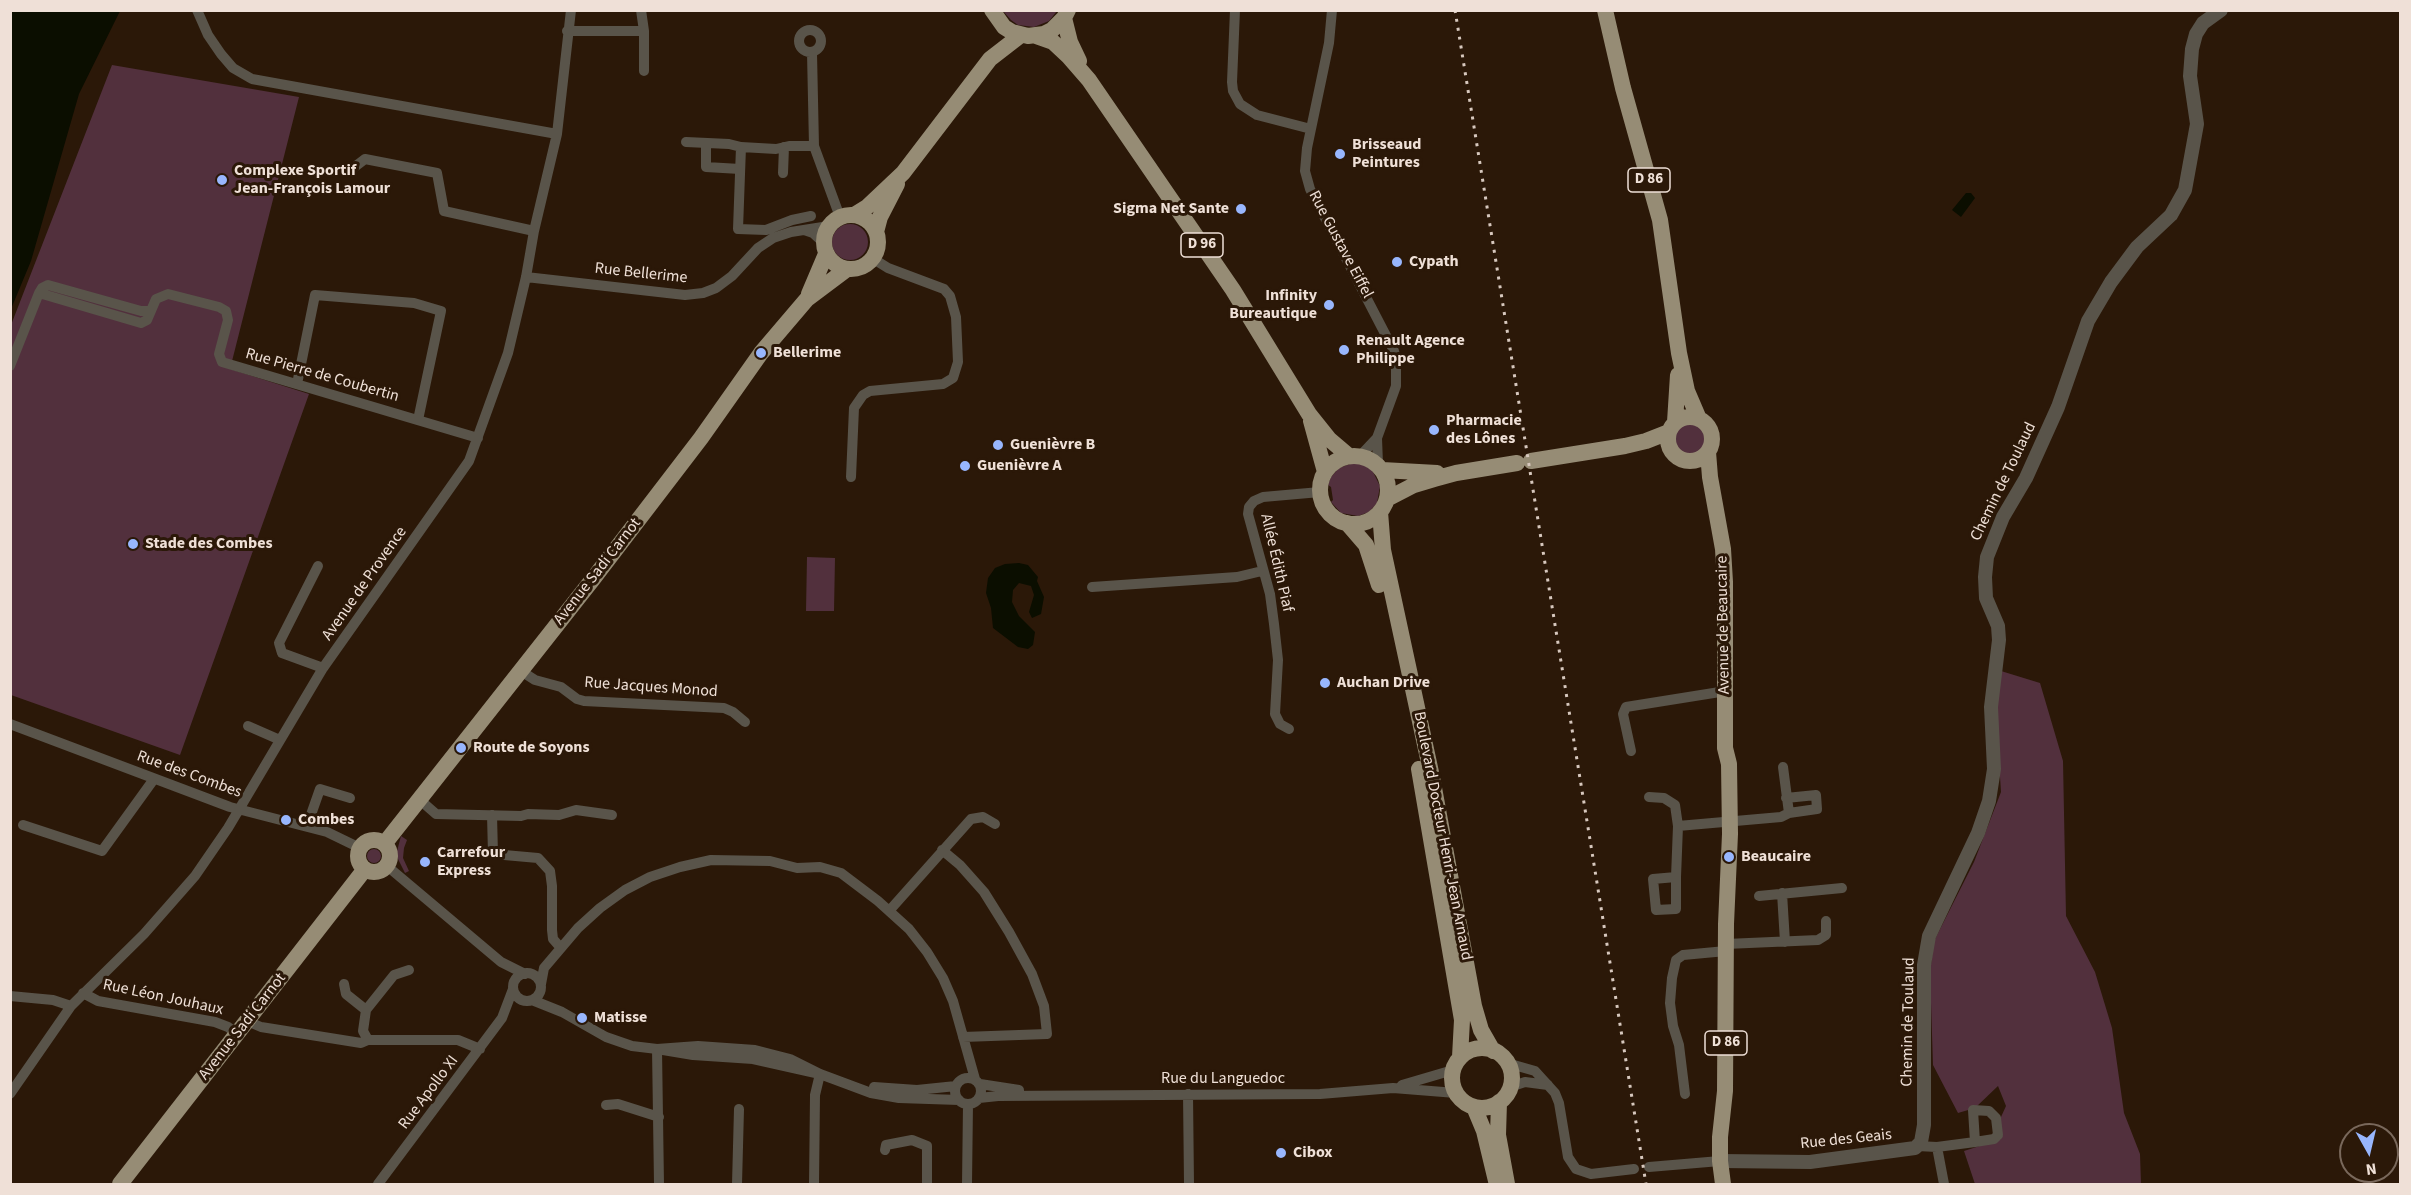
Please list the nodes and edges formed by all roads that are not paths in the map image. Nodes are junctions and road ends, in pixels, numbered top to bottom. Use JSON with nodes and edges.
{"nodes":[{"id":1,"x":197,"y":10,"type":"edge"},
{"id":2,"x":571,"y":10,"type":"edge"},
{"id":3,"x":641,"y":10,"type":"edge"},
{"id":4,"x":1234,"y":10,"type":"edge"},
{"id":5,"x":1332,"y":10,"type":"edge"},
{"id":6,"x":1605,"y":10,"type":"edge"},
{"id":7,"x":2221,"y":10,"type":"edge"},
{"id":8,"x":1066,"y":14,"type":"edge"},
{"id":9,"x":995,"y":16,"type":"edge"},
{"id":10,"x":567,"y":31,"type":"junction"},
{"id":11,"x":644,"y":31,"type":"junction"},
{"id":12,"x":1028,"y":36,"type":"junction"},
{"id":13,"x":812,"y":53,"type":"dead end"},
{"id":14,"x":990,"y":59,"type":"junction"},
{"id":15,"x":644,"y":71,"type":"dead end"},
{"id":16,"x":1089,"y":80,"type":"junction"},
{"id":17,"x":1311,"y":129,"type":"junction"},
{"id":18,"x":557,"y":134,"type":"junction"},
{"id":19,"x":686,"y":142,"type":"dead end"},
{"id":20,"x":706,"y":143,"type":"junction"},
{"id":21,"x":814,"y":146,"type":"junction"},
{"id":22,"x":741,"y":147,"type":"junction"},
{"id":23,"x":784,"y":147,"type":"junction"},
{"id":24,"x":740,"y":169,"type":"junction"},
{"id":25,"x":348,"y":172,"type":"dead end"},
{"id":26,"x":783,"y":173,"type":"dead end"},
{"id":27,"x":903,"y":173,"type":"junction"},
{"id":28,"x":811,"y":216,"type":"dead end"},
{"id":29,"x":534,"y":231,"type":"junction"},
{"id":30,"x":835,"y":231,"type":"junction"},
{"id":31,"x":876,"y":232,"type":"junction"},
{"id":32,"x":872,"y":258,"type":"junction"},
{"id":33,"x":847,"y":269,"type":"junction"},
{"id":34,"x":526,"y":277,"type":"junction"},
{"id":35,"x":807,"y":299,"type":"junction"},
{"id":36,"x":1679,"y":353,"type":"junction"},
{"id":37,"x":10,"y":366,"type":"edge"},
{"id":38,"x":297,"y":384,"type":"junction"},
{"id":39,"x":1309,"y":414,"type":"junction"},
{"id":40,"x":1699,"y":419,"type":"junction"},
{"id":41,"x":418,"y":420,"type":"junction"},
{"id":42,"x":1672,"y":427,"type":"junction"},
{"id":43,"x":478,"y":438,"type":"junction"},
{"id":44,"x":1377,"y":438,"type":"junction"},
{"id":45,"x":1625,"y":446,"type":"junction"},
{"id":46,"x":1672,"y":452,"type":"junction"},
{"id":47,"x":1708,"y":452,"type":"junction"},
{"id":48,"x":1355,"y":456,"type":"junction"},
{"id":49,"x":1687,"y":461,"type":"junction"},
{"id":50,"x":1380,"y":467,"type":"junction"},
{"id":51,"x":1324,"y":472,"type":"junction"},
{"id":52,"x":1456,"y":472,"type":"junction"},
{"id":53,"x":851,"y":477,"type":"dead end"},
{"id":54,"x":1320,"y":492,"type":"junction"},
{"id":55,"x":1714,"y":503,"type":"junction"},
{"id":56,"x":1383,"y":506,"type":"junction"},
{"id":57,"x":1347,"y":523,"type":"junction"},
{"id":58,"x":318,"y":566,"type":"dead end"},
{"id":59,"x":1262,"y":571,"type":"junction"},
{"id":60,"x":1092,"y":586,"type":"dead end"},
{"id":61,"x":323,"y":668,"type":"junction"},
{"id":62,"x":521,"y":671,"type":"junction"},
{"id":63,"x":1726,"y":691,"type":"junction"},
{"id":64,"x":745,"y":722,"type":"dead end"},
{"id":65,"x":10,"y":724,"type":"edge"},
{"id":66,"x":248,"y":726,"type":"dead end"},
{"id":67,"x":1289,"y":729,"type":"dead end"},
{"id":68,"x":279,"y":740,"type":"junction"},
{"id":69,"x":1631,"y":751,"type":"dead end"},
{"id":70,"x":1783,"y":767,"type":"dead end"},
{"id":71,"x":154,"y":779,"type":"junction"},
{"id":72,"x":1649,"y":797,"type":"dead end"},
{"id":73,"x":350,"y":798,"type":"dead end"},
{"id":74,"x":1786,"y":798,"type":"junction"},
{"id":75,"x":420,"y":800,"type":"junction"},
{"id":76,"x":240,"y":810,"type":"junction"},
{"id":77,"x":1789,"y":813,"type":"junction"},
{"id":78,"x":492,"y":815,"type":"junction"},
{"id":79,"x":612,"y":815,"type":"dead end"},
{"id":80,"x":1725,"y":821,"type":"junction"},
{"id":81,"x":995,"y":824,"type":"dead end"},
{"id":82,"x":23,"y":825,"type":"dead end"},
{"id":83,"x":307,"y":826,"type":"junction"},
{"id":84,"x":1678,"y":826,"type":"junction"},
{"id":85,"x":385,"y":843,"type":"junction"},
{"id":86,"x":360,"y":848,"type":"junction"},
{"id":87,"x":942,"y":850,"type":"junction"},
{"id":88,"x":387,"y":866,"type":"junction"},
{"id":89,"x":365,"y":869,"type":"junction"},
{"id":90,"x":1676,"y":877,"type":"dead end"},
{"id":91,"x":1842,"y":888,"type":"dead end"},
{"id":92,"x":1782,"y":893,"type":"junction"},
{"id":93,"x":1759,"y":896,"type":"dead end"},
{"id":94,"x":889,"y":911,"type":"junction"},
{"id":95,"x":1826,"y":921,"type":"dead end"},
{"id":96,"x":1785,"y":942,"type":"junction"},
{"id":97,"x":560,"y":947,"type":"junction"},
{"id":98,"x":1726,"y":948,"type":"junction"},
{"id":99,"x":501,"y":962,"type":"junction"},
{"id":100,"x":544,"y":968,"type":"junction"},
{"id":101,"x":409,"y":970,"type":"dead end"},
{"id":102,"x":527,"y":974,"type":"junction"},
{"id":103,"x":344,"y":984,"type":"dead end"},
{"id":104,"x":514,"y":986,"type":"junction"},
{"id":105,"x":541,"y":987,"type":"junction"},
{"id":106,"x":83,"y":993,"type":"junction"},
{"id":107,"x":10,"y":996,"type":"edge"},
{"id":108,"x":529,"y":1001,"type":"junction"},
{"id":109,"x":71,"y":1006,"type":"junction"},
{"id":110,"x":366,"y":1010,"type":"junction"},
{"id":111,"x":562,"y":1012,"type":"junction"},
{"id":112,"x":502,"y":1018,"type":"junction"},
{"id":113,"x":242,"y":1028,"type":"junction"},
{"id":114,"x":368,"y":1040,"type":"junction"},
{"id":115,"x":964,"y":1042,"type":"junction"},
{"id":116,"x":480,"y":1049,"type":"junction"},
{"id":117,"x":657,"y":1049,"type":"junction"},
{"id":118,"x":1494,"y":1051,"type":"junction"},
{"id":119,"x":1507,"y":1063,"type":"junction"},
{"id":120,"x":1457,"y":1064,"type":"junction"},
{"id":121,"x":820,"y":1074,"type":"junction"},
{"id":122,"x":960,"y":1082,"type":"junction"},
{"id":123,"x":977,"y":1082,"type":"junction"},
{"id":124,"x":853,"y":1085,"type":"junction"},
{"id":125,"x":1548,"y":1085,"type":"junction"},
{"id":126,"x":1510,"y":1087,"type":"junction"},
{"id":127,"x":1393,"y":1088,"type":"junction"},
{"id":128,"x":1456,"y":1093,"type":"junction"},
{"id":129,"x":10,"y":1094,"type":"edge"},
{"id":130,"x":1188,"y":1094,"type":"junction"},
{"id":131,"x":1684,"y":1094,"type":"dead end"},
{"id":132,"x":1052,"y":1095,"type":"junction"},
{"id":133,"x":979,"y":1098,"type":"junction"},
{"id":134,"x":964,"y":1102,"type":"junction"},
{"id":135,"x":1499,"y":1102,"type":"junction"},
{"id":136,"x":606,"y":1105,"type":"dead end"},
{"id":137,"x":1474,"y":1107,"type":"junction"},
{"id":138,"x":739,"y":1109,"type":"dead end"},
{"id":139,"x":658,"y":1117,"type":"junction"},
{"id":140,"x":1975,"y":1142,"type":"dead end"},
{"id":141,"x":1917,"y":1146,"type":"junction"},
{"id":142,"x":1936,"y":1147,"type":"junction"},
{"id":143,"x":885,"y":1150,"type":"dead end"},
{"id":144,"x":1720,"y":1161,"type":"junction"},
{"id":145,"x":1648,"y":1167,"type":"dead end"},
{"id":146,"x":1634,"y":1169,"type":"dead end"},
{"id":147,"x":658,"y":1184,"type":"edge"},
{"id":148,"x":120,"y":1185,"type":"edge"},
{"id":149,"x":378,"y":1185,"type":"edge"},
{"id":150,"x":737,"y":1185,"type":"edge"},
{"id":151,"x":814,"y":1185,"type":"edge"},
{"id":152,"x":927,"y":1185,"type":"edge"},
{"id":153,"x":967,"y":1185,"type":"edge"},
{"id":154,"x":1189,"y":1185,"type":"edge"},
{"id":155,"x":1497,"y":1185,"type":"edge"},
{"id":156,"x":1507,"y":1185,"type":"edge"},
{"id":157,"x":1723,"y":1185,"type":"edge"},
{"id":158,"x":1944,"y":1185,"type":"edge"}],
"edges":[{"from":1,"to":18,"type":"street"},
{"from":2,"to":10,"type":"street","name":"Avenue de Provence"},
{"from":3,"to":11,"type":"street"},
{"from":4,"to":17,"type":"street"},
{"from":5,"to":17,"type":"street","name":"Rue Gustave Eiffel"},
{"from":6,"to":36,"type":"main road","number":"D 86"},
{"from":7,"to":141,"type":"street","name":"Chemin de Toulaud"},
{"from":8,"to":12,"type":"main road","name":"Avenue Sadi Carnot"},
{"from":8,"to":16,"type":"main road","number":"D 96"},
{"from":9,"to":12,"type":"main road"},
{"from":9,"to":14,"type":"main road","name":"Avenue Sadi Carnot"},
{"from":10,"to":11,"type":"street"},
{"from":10,"to":18,"type":"street","name":"Avenue de Provence"},
{"from":11,"to":15,"type":"street"},
{"from":12,"to":14,"type":"main road","name":"Avenue Sadi Carnot"},
{"from":12,"to":16,"type":"main road","number":"D 96"},
{"from":13,"to":21,"type":"street"},
{"from":14,"to":27,"type":"main road","name":"Avenue Sadi Carnot"},
{"from":16,"to":39,"type":"main road","number":"D 96"},
{"from":17,"to":44,"type":"street","name":"Rue Gustave Eiffel"},
{"from":18,"to":29,"type":"street","name":"Avenue de Provence"},
{"from":19,"to":20,"type":"street"},
{"from":20,"to":22,"type":"street"},
{"from":20,"to":24,"type":"street"},
{"from":21,"to":23,"type":"street"},
{"from":21,"to":30,"type":"street"},
{"from":22,"to":23,"type":"street"},
{"from":22,"to":24,"type":"street"},
{"from":23,"to":26,"type":"street"},
{"from":24,"to":28,"type":"street"},
{"from":25,"to":29,"type":"street"},
{"from":27,"to":30,"type":"main road","name":"Avenue Sadi Carnot"},
{"from":27,"to":31,"type":"main road","name":"Avenue Sadi Carnot"},
{"from":29,"to":34,"type":"street","name":"Avenue de Provence"},
{"from":30,"to":31,"type":"main road"},
{"from":30,"to":33,"type":"main road"},
{"from":30,"to":34,"type":"street","name":"Rue Bellerime"},
{"from":30,"to":35,"type":"main road","name":"Avenue Sadi Carnot"},
{"from":31,"to":32,"type":"main road"},
{"from":32,"to":33,"type":"main road"},
{"from":32,"to":53,"type":"street"},
{"from":33,"to":35,"type":"main road","name":"Avenue Sadi Carnot"},
{"from":34,"to":43,"type":"street","name":"Avenue de Provence"},
{"from":35,"to":62,"type":"main road","name":"Avenue Sadi Carnot"},
{"from":36,"to":40,"type":"main road","number":"D 86"},
{"from":36,"to":42,"type":"main road","number":"D 86"},
{"from":37,"to":38,"type":"street","name":"Rue Pierre de Coubertin"},
{"from":38,"to":41,"type":"street","name":"Rue Pierre de Coubertin"},
{"from":38,"to":41,"type":"street"},
{"from":39,"to":48,"type":"main road","number":"D 96"},
{"from":39,"to":51,"type":"main road","number":"D 96"},
{"from":40,"to":42,"type":"main road"},
{"from":40,"to":47,"type":"main road"},
{"from":41,"to":43,"type":"street","name":"Rue Pierre de Coubertin"},
{"from":42,"to":45,"type":"main road"},
{"from":42,"to":46,"type":"main road"},
{"from":43,"to":61,"type":"street","name":"Avenue de Provence"},
{"from":44,"to":48,"type":"street","name":"Rue Gustave Eiffel"},
{"from":44,"to":50,"type":"street","name":"Rue Gustave Eiffel"},
{"from":45,"to":46,"type":"main road"},
{"from":45,"to":52,"type":"main road"},
{"from":46,"to":49,"type":"main road"},
{"from":47,"to":49,"type":"main road"},
{"from":47,"to":55,"type":"main road","name":"Avenue de Beaucaire","number":"D 86"},
{"from":48,"to":50,"type":"main road"},
{"from":48,"to":51,"type":"main road"},
{"from":49,"to":55,"type":"main road","name":"Avenue de Beaucaire","number":"D 86"},
{"from":50,"to":52,"type":"main road"},
{"from":50,"to":56,"type":"main road"},
{"from":51,"to":54,"type":"main road"},
{"from":52,"to":56,"type":"main road"},
{"from":54,"to":57,"type":"main road"},
{"from":54,"to":59,"type":"street","name":"Allée Édith Piaf"},
{"from":55,"to":63,"type":"main road","name":"Avenue de Beaucaire","number":"D 86"},
{"from":56,"to":57,"type":"main road"},
{"from":56,"to":118,"type":"main road","name":"Boulevard Docteur Henri-Jean Arnaud"},
{"from":57,"to":120,"type":"main road","name":"Boulevard Docteur Henri-Jean Arnaud"},
{"from":58,"to":61,"type":"street"},
{"from":59,"to":60,"type":"street"},
{"from":59,"to":67,"type":"street","name":"Allée Édith Piaf"},
{"from":61,"to":68,"type":"street","name":"Avenue de Provence"},
{"from":62,"to":64,"type":"street","name":"Rue Jacques Monod"},
{"from":62,"to":75,"type":"main road","name":"Avenue Sadi Carnot"},
{"from":63,"to":69,"type":"street"},
{"from":63,"to":80,"type":"main road","name":"Avenue de Beaucaire","number":"D 86"},
{"from":65,"to":71,"type":"street","name":"Rue des Combes"},
{"from":66,"to":68,"type":"street"},
{"from":68,"to":76,"type":"street","name":"Avenue de Provence"},
{"from":70,"to":74,"type":"street"},
{"from":71,"to":76,"type":"street","name":"Rue des Combes"},
{"from":71,"to":82,"type":"street"},
{"from":72,"to":84,"type":"street"},
{"from":73,"to":83,"type":"street"},
{"from":74,"to":77,"type":"street"},
{"from":74,"to":77,"type":"street"},
{"from":75,"to":78,"type":"street"},
{"from":75,"to":85,"type":"main road","name":"Avenue Sadi Carnot"},
{"from":76,"to":83,"type":"street","name":"Rue des Combes"},
{"from":76,"to":106,"type":"street","name":"Avenue de Provence"},
{"from":77,"to":80,"type":"street"},
{"from":78,"to":79,"type":"street"},
{"from":78,"to":97,"type":"street"},
{"from":80,"to":84,"type":"street"},
{"from":80,"to":98,"type":"main road","name":"Avenue de Beaucaire","number":"D 86"},
{"from":81,"to":87,"type":"street"},
{"from":83,"to":86,"type":"street","name":"Rue des Combes"},
{"from":84,"to":90,"type":"street"},
{"from":85,"to":86,"type":"main road"},
{"from":85,"to":88,"type":"main road"},
{"from":86,"to":89,"type":"main road"},
{"from":87,"to":94,"type":"street"},
{"from":87,"to":115,"type":"street"},
{"from":88,"to":89,"type":"main road"},
{"from":88,"to":99,"type":"street"},
{"from":89,"to":113,"type":"main road","name":"Avenue Sadi Carnot"},
{"from":91,"to":92,"type":"street"},
{"from":92,"to":93,"type":"street"},
{"from":92,"to":96,"type":"street"},
{"from":94,"to":97,"type":"street"},
{"from":94,"to":115,"type":"street"},
{"from":95,"to":96,"type":"street"},
{"from":96,"to":98,"type":"street"},
{"from":97,"to":100,"type":"street"},
{"from":98,"to":131,"type":"street"},
{"from":98,"to":144,"type":"main road","name":"Avenue de Beaucaire","number":"D 86"},
{"from":99,"to":102,"type":"street"},
{"from":99,"to":104,"type":"street"},
{"from":100,"to":102,"type":"street"},
{"from":100,"to":105,"type":"street"},
{"from":101,"to":110,"type":"street"},
{"from":102,"to":104,"type":"street"},
{"from":102,"to":105,"type":"street"},
{"from":103,"to":110,"type":"street"},
{"from":104,"to":108,"type":"street"},
{"from":104,"to":112,"type":"street","name":"Rue Apollo XI"},
{"from":105,"to":108,"type":"street"},
{"from":105,"to":111,"type":"street"},
{"from":106,"to":109,"type":"street","name":"Avenue de Provence"},
{"from":106,"to":113,"type":"street","name":"Rue Léon Jouhaux"},
{"from":107,"to":109,"type":"street"},
{"from":108,"to":111,"type":"street"},
{"from":108,"to":112,"type":"street","name":"Rue Apollo XI"},
{"from":109,"to":129,"type":"street","name":"Avenue de Provence"},
{"from":110,"to":114,"type":"street"},
{"from":111,"to":117,"type":"street"},
{"from":112,"to":116,"type":"street","name":"Rue Apollo XI"},
{"from":113,"to":114,"type":"street","name":"Rue Léon Jouhaux"},
{"from":113,"to":148,"type":"main road","name":"Avenue Sadi Carnot"},
{"from":114,"to":116,"type":"street","name":"Rue Léon Jouhaux"},
{"from":115,"to":122,"type":"street"},
{"from":115,"to":123,"type":"street"},
{"from":116,"to":149,"type":"street","name":"Rue Apollo XI"},
{"from":117,"to":121,"type":"street"},
{"from":117,"to":139,"type":"street"},
{"from":118,"to":119,"type":"main road"},
{"from":118,"to":120,"type":"main road"},
{"from":119,"to":125,"type":"street"},
{"from":119,"to":126,"type":"main road"},
{"from":120,"to":127,"type":"street","name":"Rue du Languedoc"},
{"from":120,"to":128,"type":"main road"},
{"from":121,"to":124,"type":"street"},
{"from":121,"to":151,"type":"street"},
{"from":122,"to":123,"type":"street"},
{"from":122,"to":124,"type":"street"},
{"from":122,"to":134,"type":"street"},
{"from":123,"to":132,"type":"street","name":"Rue du Languedoc"},
{"from":123,"to":133,"type":"street"},
{"from":124,"to":134,"type":"street"},
{"from":125,"to":126,"type":"street"},
{"from":125,"to":146,"type":"street"},
{"from":126,"to":135,"type":"main road"},
{"from":127,"to":128,"type":"street","name":"Rue du Languedoc"},
{"from":127,"to":130,"type":"street","name":"Rue du Languedoc"},
{"from":128,"to":137,"type":"main road"},
{"from":130,"to":132,"type":"street","name":"Rue du Languedoc"},
{"from":130,"to":154,"type":"street"},
{"from":132,"to":133,"type":"street","name":"Rue du Languedoc"},
{"from":133,"to":134,"type":"street"},
{"from":134,"to":153,"type":"street"},
{"from":135,"to":137,"type":"main road"},
{"from":135,"to":156,"type":"main road"},
{"from":136,"to":139,"type":"street"},
{"from":137,"to":155,"type":"main road"},
{"from":138,"to":150,"type":"street"},
{"from":139,"to":147,"type":"street"},
{"from":140,"to":142,"type":"street","name":"Rue des Geais"},
{"from":141,"to":142,"type":"street","name":"Rue des Geais"},
{"from":141,"to":144,"type":"street","name":"Rue des Geais"},
{"from":142,"to":158,"type":"street"},
{"from":143,"to":152,"type":"street"},
{"from":144,"to":145,"type":"street"},
{"from":144,"to":157,"type":"main road","name":"Avenue de Beaucaire","number":"D 86"}]}
